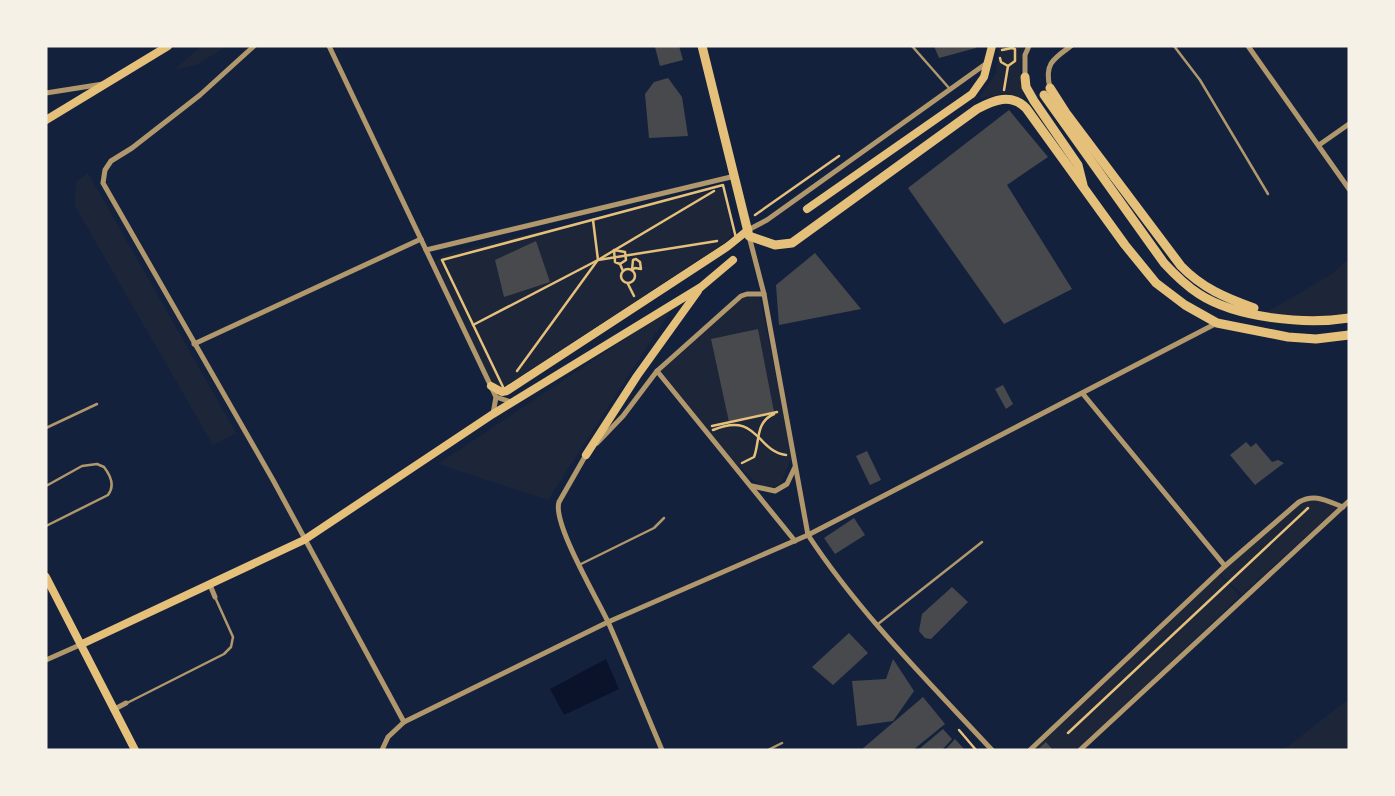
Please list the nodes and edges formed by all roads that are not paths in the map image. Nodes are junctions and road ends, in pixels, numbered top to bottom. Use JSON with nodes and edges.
{"nodes":[{"id":1,"x":168,"y":46,"type":"edge"},
{"id":2,"x":254,"y":46,"type":"edge"},
{"id":3,"x":329,"y":46,"type":"edge"},
{"id":4,"x":702,"y":46,"type":"edge"},
{"id":5,"x":912,"y":46,"type":"edge"},
{"id":6,"x":992,"y":46,"type":"edge"},
{"id":7,"x":1030,"y":46,"type":"edge"},
{"id":8,"x":1071,"y":46,"type":"edge"},
{"id":9,"x":1174,"y":46,"type":"edge"},
{"id":10,"x":1248,"y":46,"type":"edge"},
{"id":11,"x":990,"y":62,"type":"junction"},
{"id":12,"x":1025,"y":77,"type":"joint"},
{"id":13,"x":106,"y":84,"type":"junction"},
{"id":14,"x":1050,"y":88,"type":"joint"},
{"id":15,"x":951,"y":90,"type":"junction"},
{"id":16,"x":46,"y":93,"type":"edge"},
{"id":17,"x":1044,"y":95,"type":"dead end"},
{"id":18,"x":46,"y":120,"type":"edge"},
{"id":19,"x":1349,"y":124,"type":"edge"},
{"id":20,"x":1319,"y":145,"type":"junction"},
{"id":21,"x":733,"y":177,"type":"junction"},
{"id":22,"x":1349,"y":189,"type":"edge"},
{"id":23,"x":1084,"y":190,"type":"junction"},
{"id":24,"x":1268,"y":194,"type":"dead end"},
{"id":25,"x":806,"y":209,"type":"dead end"},
{"id":26,"x":749,"y":233,"type":"junction"},
{"id":27,"x":421,"y":239,"type":"junction"},
{"id":28,"x":426,"y":250,"type":"junction"},
{"id":29,"x":733,"y":260,"type":"dead end"},
{"id":30,"x":701,"y":287,"type":"junction"},
{"id":31,"x":764,"y":294,"type":"junction"},
{"id":32,"x":1349,"y":318,"type":"edge"},
{"id":33,"x":1303,"y":320,"type":"junction"},
{"id":34,"x":1217,"y":323,"type":"junction"},
{"id":35,"x":1349,"y":335,"type":"edge"},
{"id":36,"x":194,"y":344,"type":"junction"},
{"id":37,"x":657,"y":371,"type":"junction"},
{"id":38,"x":491,"y":386,"type":"junction"},
{"id":39,"x":1084,"y":394,"type":"junction"},
{"id":40,"x":496,"y":397,"type":"junction"},
{"id":41,"x":511,"y":402,"type":"junction"},
{"id":42,"x":97,"y":404,"type":"dead end"},
{"id":43,"x":493,"y":414,"type":"junction"},
{"id":44,"x":46,"y":428,"type":"edge"},
{"id":45,"x":586,"y":455,"type":"junction"},
{"id":46,"x":795,"y":466,"type":"junction"},
{"id":47,"x":750,"y":485,"type":"junction"},
{"id":48,"x":46,"y":486,"type":"edge"},
{"id":49,"x":1349,"y":501,"type":"edge"},
{"id":50,"x":1342,"y":507,"type":"junction"},
{"id":51,"x":664,"y":518,"type":"dead end"},
{"id":52,"x":46,"y":526,"type":"edge"},
{"id":53,"x":808,"y":535,"type":"junction"},
{"id":54,"x":304,"y":540,"type":"junction"},
{"id":55,"x":795,"y":541,"type":"junction"},
{"id":56,"x":982,"y":542,"type":"dead end"},
{"id":57,"x":579,"y":564,"type":"junction"},
{"id":58,"x":1225,"y":566,"type":"junction"},
{"id":59,"x":46,"y":577,"type":"edge"},
{"id":60,"x":210,"y":585,"type":"junction"},
{"id":61,"x":215,"y":597,"type":"joint"},
{"id":62,"x":608,"y":622,"type":"junction"},
{"id":63,"x":876,"y":624,"type":"junction"},
{"id":64,"x":82,"y":644,"type":"junction"},
{"id":65,"x":46,"y":660,"type":"edge"},
{"id":66,"x":126,"y":704,"type":"joint"},
{"id":67,"x":113,"y":710,"type":"junction"},
{"id":68,"x":404,"y":722,"type":"junction"},
{"id":69,"x":782,"y":743,"type":"dead end"},
{"id":70,"x":135,"y":750,"type":"edge"},
{"id":71,"x":382,"y":750,"type":"edge"},
{"id":72,"x":662,"y":750,"type":"edge"},
{"id":73,"x":768,"y":750,"type":"edge"},
{"id":74,"x":992,"y":750,"type":"edge"},
{"id":75,"x":1030,"y":750,"type":"edge"},
{"id":76,"x":1080,"y":750,"type":"edge"}],
"edges":[{"from":1,"to":13,"type":"main road"},
{"from":2,"to":36,"type":"street"},
{"from":3,"to":27,"type":"street"},
{"from":4,"to":21,"type":"highway"},
{"from":5,"to":15,"type":"lane"},
{"from":6,"to":11,"type":"main road"},
{"from":7,"to":12,"type":"street"},
{"from":8,"to":14,"type":"street"},
{"from":9,"to":24,"type":"lane"},
{"from":10,"to":20,"type":"street"},
{"from":11,"to":15,"type":"street"},
{"from":11,"to":25,"type":"main road"},
{"from":12,"to":23,"type":"highway"},
{"from":13,"to":16,"type":"street"},
{"from":13,"to":18,"type":"main road"},
{"from":14,"to":33,"type":"highway"},
{"from":15,"to":26,"type":"street"},
{"from":17,"to":33,"type":"highway"},
{"from":19,"to":20,"type":"street"},
{"from":20,"to":22,"type":"street"},
{"from":21,"to":26,"type":"highway"},
{"from":21,"to":28,"type":"street"},
{"from":23,"to":26,"type":"highway"},
{"from":23,"to":34,"type":"highway"},
{"from":26,"to":31,"type":"street"},
{"from":26,"to":38,"type":"main road"},
{"from":27,"to":28,"type":"street"},
{"from":27,"to":36,"type":"street"},
{"from":28,"to":38,"type":"street"},
{"from":29,"to":30,"type":"main road"},
{"from":30,"to":41,"type":"main road"},
{"from":30,"to":45,"type":"main road"},
{"from":31,"to":37,"type":"street"},
{"from":31,"to":46,"type":"street"},
{"from":32,"to":33,"type":"highway"},
{"from":34,"to":35,"type":"highway"},
{"from":34,"to":39,"type":"street"},
{"from":36,"to":54,"type":"street"},
{"from":37,"to":45,"type":"street"},
{"from":37,"to":47,"type":"street"},
{"from":38,"to":40,"type":"street"},
{"from":39,"to":53,"type":"street"},
{"from":39,"to":58,"type":"street"},
{"from":40,"to":41,"type":"street"},
{"from":40,"to":43,"type":"street"},
{"from":41,"to":43,"type":"main road"},
{"from":42,"to":44,"type":"lane"},
{"from":43,"to":54,"type":"main road"},
{"from":45,"to":57,"type":"street"},
{"from":46,"to":47,"type":"street"},
{"from":46,"to":53,"type":"street"},
{"from":47,"to":55,"type":"street"},
{"from":48,"to":52,"type":"lane"},
{"from":49,"to":50,"type":"street"},
{"from":50,"to":58,"type":"street"},
{"from":50,"to":76,"type":"street"},
{"from":51,"to":57,"type":"lane"},
{"from":53,"to":55,"type":"street"},
{"from":53,"to":63,"type":"street"},
{"from":54,"to":60,"type":"main road"},
{"from":54,"to":68,"type":"street"},
{"from":55,"to":62,"type":"street"},
{"from":56,"to":63,"type":"lane"},
{"from":57,"to":62,"type":"street"},
{"from":58,"to":75,"type":"street"},
{"from":59,"to":64,"type":"main road"},
{"from":60,"to":61,"type":"street"},
{"from":60,"to":64,"type":"main road"},
{"from":61,"to":66,"type":"lane"},
{"from":62,"to":68,"type":"street"},
{"from":62,"to":72,"type":"street"},
{"from":63,"to":74,"type":"street"},
{"from":64,"to":65,"type":"street"},
{"from":64,"to":67,"type":"main road"},
{"from":66,"to":67,"type":"street"},
{"from":67,"to":70,"type":"main road"},
{"from":68,"to":71,"type":"street"},
{"from":69,"to":73,"type":"lane"}]}
